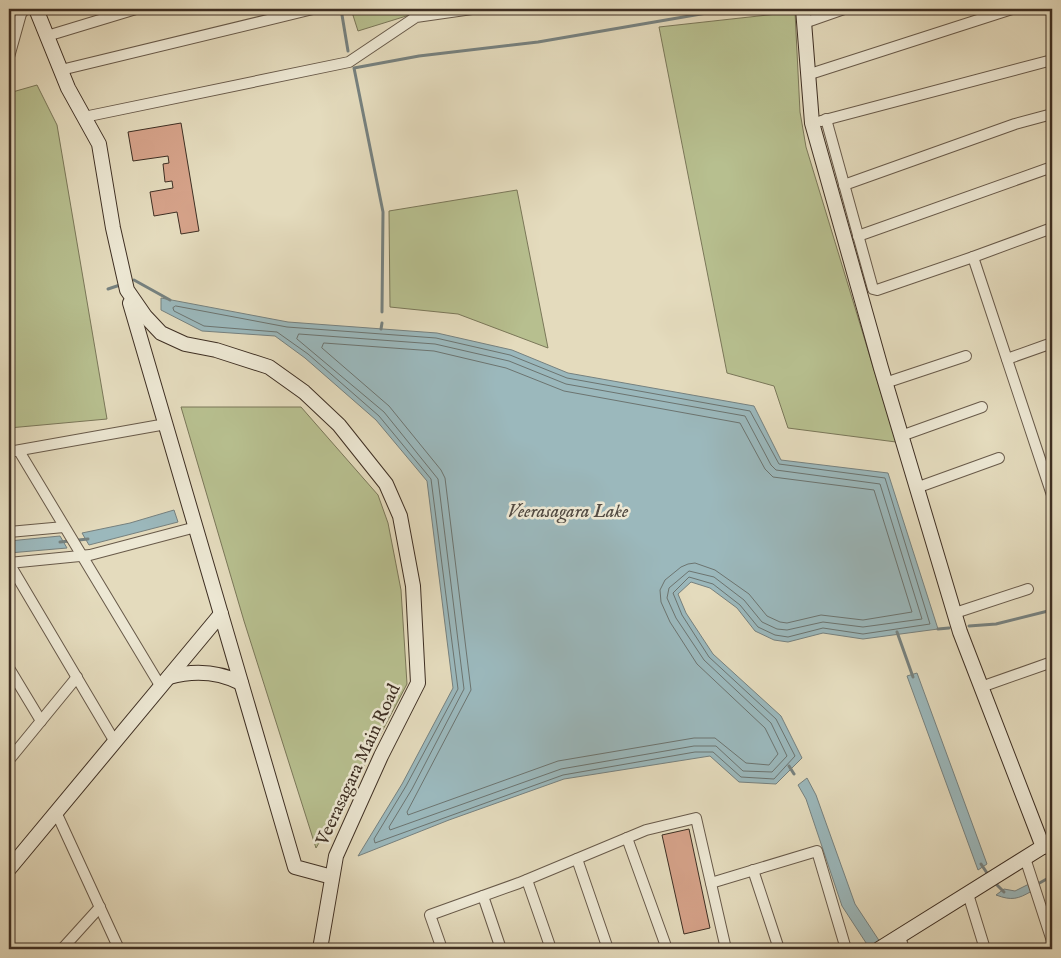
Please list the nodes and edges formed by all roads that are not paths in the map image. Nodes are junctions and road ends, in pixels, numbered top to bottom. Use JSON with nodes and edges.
{"nodes":[{"id":1,"x":25,"y":9,"type":"edge"},
{"id":2,"x":36,"y":9,"type":"edge"},
{"id":3,"x":136,"y":9,"type":"edge"},
{"id":4,"x":313,"y":9,"type":"edge"},
{"id":5,"x":472,"y":9,"type":"edge"},
{"id":6,"x":844,"y":9,"type":"edge"},
{"id":7,"x":1012,"y":9,"type":"edge"},
{"id":8,"x":803,"y":16,"type":"edge"},
{"id":9,"x":47,"y":36,"type":"junction"},
{"id":10,"x":9,"y":57,"type":"edge"},
{"id":11,"x":1052,"y":60,"type":"edge"},
{"id":12,"x":61,"y":70,"type":"junction"},
{"id":13,"x":808,"y":75,"type":"junction"},
{"id":14,"x":1052,"y":114,"type":"edge"},
{"id":15,"x":84,"y":117,"type":"junction"},
{"id":16,"x":819,"y":121,"type":"junction"},
{"id":17,"x":1052,"y":167,"type":"edge"},
{"id":18,"x":844,"y":184,"type":"junction"},
{"id":19,"x":1052,"y":228,"type":"edge"},
{"id":20,"x":858,"y":236,"type":"junction"},
{"id":21,"x":973,"y":257,"type":"junction"},
{"id":22,"x":127,"y":290,"type":"junction"},
{"id":23,"x":1052,"y":343,"type":"edge"},
{"id":24,"x":966,"y":356,"type":"dead end"},
{"id":25,"x":1007,"y":359,"type":"junction"},
{"id":26,"x":886,"y":383,"type":"junction"},
{"id":27,"x":982,"y":407,"type":"dead end"},
{"id":28,"x":166,"y":424,"type":"junction"},
{"id":29,"x":901,"y":436,"type":"junction"},
{"id":30,"x":14,"y":451,"type":"edge"},
{"id":31,"x":999,"y":458,"type":"dead end"},
{"id":32,"x":916,"y":488,"type":"junction"},
{"id":33,"x":1052,"y":495,"type":"edge"},
{"id":34,"x":196,"y":527,"type":"junction"},
{"id":35,"x":67,"y":530,"type":"junction"},
{"id":36,"x":9,"y":532,"type":"edge"},
{"id":37,"x":80,"y":551,"type":"junction"},
{"id":38,"x":9,"y":563,"type":"edge"},
{"id":39,"x":1028,"y":589,"type":"dead end"},
{"id":40,"x":955,"y":613,"type":"junction"},
{"id":41,"x":221,"y":614,"type":"junction"},
{"id":42,"x":1052,"y":662,"type":"edge"},
{"id":43,"x":9,"y":668,"type":"edge"},
{"id":44,"x":77,"y":677,"type":"junction"},
{"id":45,"x":165,"y":682,"type":"junction"},
{"id":46,"x":241,"y":683,"type":"junction"},
{"id":47,"x":981,"y":687,"type":"junction"},
{"id":48,"x":41,"y":721,"type":"junction"},
{"id":49,"x":115,"y":742,"type":"junction"},
{"id":50,"x":9,"y":760,"type":"edge"},
{"id":51,"x":56,"y":812,"type":"junction"},
{"id":52,"x":627,"y":838,"type":"junction"},
{"id":53,"x":1050,"y":844,"type":"edge"},
{"id":54,"x":1025,"y":858,"type":"junction"},
{"id":55,"x":576,"y":859,"type":"junction"},
{"id":56,"x":9,"y":869,"type":"edge"},
{"id":57,"x":752,"y":870,"type":"junction"},
{"id":58,"x":332,"y":877,"type":"junction"},
{"id":59,"x":527,"y":880,"type":"junction"},
{"id":60,"x":711,"y":883,"type":"junction"},
{"id":61,"x":968,"y":894,"type":"junction"},
{"id":62,"x":484,"y":896,"type":"junction"},
{"id":63,"x":100,"y":907,"type":"junction"},
{"id":64,"x":1052,"y":941,"type":"edge"},
{"id":65,"x":902,"y":943,"type":"edge"},
{"id":66,"x":62,"y":949,"type":"edge"},
{"id":67,"x":119,"y":949,"type":"edge"},
{"id":68,"x":320,"y":949,"type":"edge"},
{"id":69,"x":442,"y":949,"type":"edge"},
{"id":70,"x":501,"y":949,"type":"edge"},
{"id":71,"x":551,"y":949,"type":"edge"},
{"id":72,"x":608,"y":949,"type":"edge"},
{"id":73,"x":667,"y":949,"type":"edge"},
{"id":74,"x":726,"y":949,"type":"edge"},
{"id":75,"x":779,"y":949,"type":"edge"},
{"id":76,"x":846,"y":949,"type":"edge"},
{"id":77,"x":879,"y":949,"type":"edge"},
{"id":78,"x":985,"y":949,"type":"edge"}],
"edges":[{"from":1,"to":10,"type":"street"},
{"from":2,"to":9,"type":"street","name":"Veerasagara Main Road"},
{"from":3,"to":9,"type":"street"},
{"from":4,"to":12,"type":"street"},
{"from":5,"to":15,"type":"street"},
{"from":6,"to":8,"type":"street"},
{"from":7,"to":13,"type":"street"},
{"from":8,"to":13,"type":"street"},
{"from":9,"to":12,"type":"street","name":"Veerasagara Main Road"},
{"from":11,"to":16,"type":"street"},
{"from":12,"to":15,"type":"street","name":"Veerasagara Main Road"},
{"from":13,"to":16,"type":"street"},
{"from":14,"to":18,"type":"street"},
{"from":15,"to":22,"type":"street","name":"Veerasagara Main Road"},
{"from":16,"to":18,"type":"street"},
{"from":16,"to":26,"type":"street"},
{"from":17,"to":20,"type":"street"},
{"from":18,"to":20,"type":"street"},
{"from":19,"to":21,"type":"street"},
{"from":20,"to":21,"type":"street"},
{"from":21,"to":25,"type":"street"},
{"from":22,"to":28,"type":"street"},
{"from":22,"to":58,"type":"street","name":"Veerasagara Main Road"},
{"from":23,"to":25,"type":"street"},
{"from":24,"to":26,"type":"street"},
{"from":25,"to":33,"type":"street"},
{"from":26,"to":29,"type":"street"},
{"from":27,"to":29,"type":"street"},
{"from":28,"to":30,"type":"street"},
{"from":28,"to":34,"type":"street"},
{"from":29,"to":32,"type":"street"},
{"from":30,"to":35,"type":"street"},
{"from":31,"to":32,"type":"street"},
{"from":32,"to":40,"type":"street"},
{"from":34,"to":37,"type":"street"},
{"from":34,"to":41,"type":"street"},
{"from":35,"to":36,"type":"street"},
{"from":35,"to":37,"type":"street"},
{"from":37,"to":38,"type":"street"},
{"from":37,"to":45,"type":"street"},
{"from":38,"to":44,"type":"street"},
{"from":39,"to":40,"type":"street"},
{"from":40,"to":47,"type":"street"},
{"from":41,"to":45,"type":"street"},
{"from":41,"to":46,"type":"street"},
{"from":42,"to":47,"type":"street"},
{"from":43,"to":48,"type":"street"},
{"from":44,"to":48,"type":"street"},
{"from":44,"to":49,"type":"street"},
{"from":45,"to":46,"type":"street"},
{"from":45,"to":49,"type":"street"},
{"from":46,"to":58,"type":"street"},
{"from":47,"to":53,"type":"street"},
{"from":48,"to":50,"type":"street"},
{"from":49,"to":51,"type":"street"},
{"from":51,"to":56,"type":"street"},
{"from":51,"to":63,"type":"street"},
{"from":52,"to":55,"type":"street"},
{"from":52,"to":60,"type":"street"},
{"from":52,"to":73,"type":"street"},
{"from":53,"to":54,"type":"street"},
{"from":54,"to":61,"type":"street"},
{"from":54,"to":64,"type":"street"},
{"from":55,"to":59,"type":"street"},
{"from":55,"to":72,"type":"street"},
{"from":57,"to":60,"type":"street"},
{"from":57,"to":75,"type":"street"},
{"from":57,"to":76,"type":"street"},
{"from":58,"to":68,"type":"street","name":"Veerasagara Main Road"},
{"from":59,"to":62,"type":"street"},
{"from":59,"to":71,"type":"street"},
{"from":60,"to":74,"type":"street"},
{"from":61,"to":65,"type":"street"},
{"from":61,"to":78,"type":"street"},
{"from":62,"to":69,"type":"street"},
{"from":62,"to":70,"type":"street"},
{"from":63,"to":66,"type":"street"},
{"from":63,"to":67,"type":"street"},
{"from":65,"to":77,"type":"street"}]}
